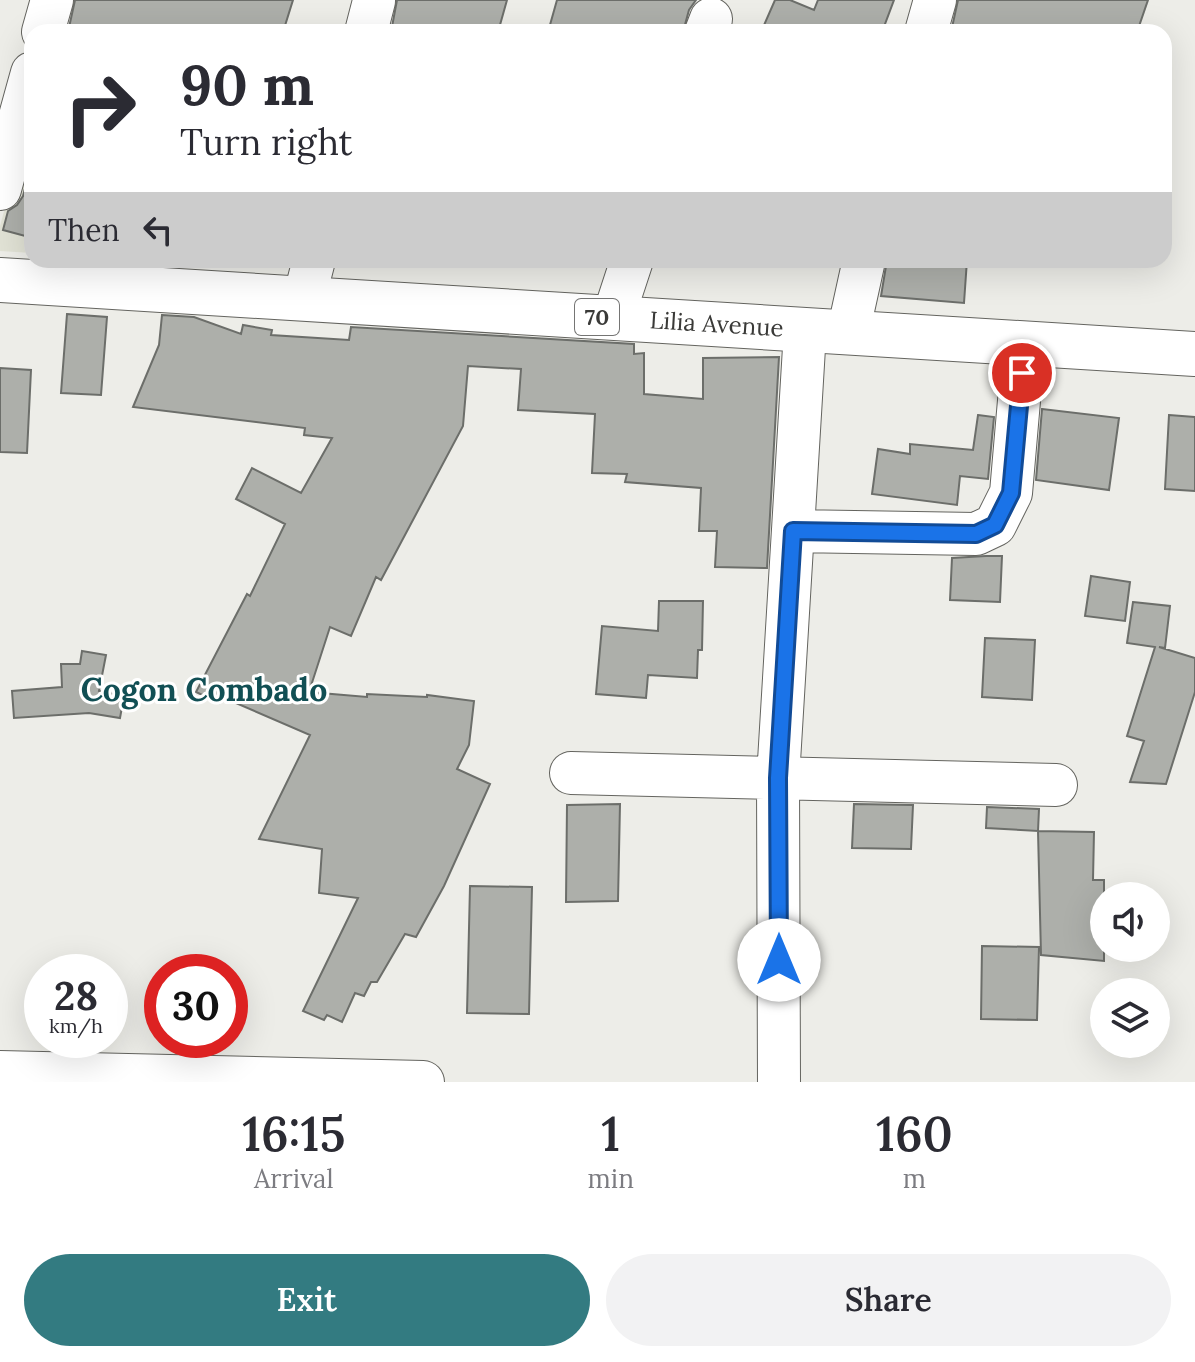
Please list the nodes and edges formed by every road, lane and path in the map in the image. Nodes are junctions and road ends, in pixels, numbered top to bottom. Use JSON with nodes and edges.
{"nodes":[{"id":1,"x":52,"y":0,"type":"edge"},
{"id":2,"x":935,"y":0,"type":"edge"},
{"id":3,"x":45,"y":24,"type":"edge"},
{"id":4,"x":928,"y":24,"type":"edge"},
{"id":5,"x":24,"y":102,"type":"edge"},
{"id":6,"x":0,"y":189,"type":"edge"},
{"id":7,"x":629,"y":268,"type":"edge"},
{"id":8,"x":860,"y":268,"type":"edge"},
{"id":9,"x":0,"y":280,"type":"edge"},
{"id":10,"x":309,"y":280,"type":"edge"},
{"id":11,"x":613,"y":318,"type":"junction"},
{"id":12,"x":826,"y":332,"type":"junction"},
{"id":13,"x":1024,"y":343,"type":"junction"},
{"id":14,"x":1195,"y":354,"type":"edge"},
{"id":15,"x":793,"y":531,"type":"junction"},
{"id":16,"x":571,"y":773,"type":"dead end"},
{"id":17,"x":778,"y":778,"type":"junction"},
{"id":18,"x":1056,"y":785,"type":"dead end"},
{"id":19,"x":0,"y":1072,"type":"edge"},
{"id":20,"x":423,"y":1082,"type":"edge"},
{"id":21,"x":779,"y":1082,"type":"edge"}],
"edges":[{"from":1,"to":3,"type":"street"},
{"from":2,"to":4,"type":"street"},
{"from":5,"to":6,"type":"street"},
{"from":7,"to":11,"type":"street"},
{"from":8,"to":12,"type":"street"},
{"from":9,"to":10,"type":"highway","name":"Lilia Avenue","number":"70"},
{"from":10,"to":11,"type":"highway","name":"Lilia Avenue","number":"70"},
{"from":11,"to":12,"type":"highway","name":"Lilia Avenue","number":"70"},
{"from":12,"to":13,"type":"highway","name":"Lilia Avenue","number":"70"},
{"from":12,"to":15,"type":"street"},
{"from":13,"to":14,"type":"highway","name":"Lilia Avenue","number":"70"},
{"from":13,"to":15,"type":"street"},
{"from":15,"to":17,"type":"street"},
{"from":16,"to":17,"type":"street"},
{"from":17,"to":18,"type":"street"},
{"from":17,"to":21,"type":"street"},
{"from":19,"to":20,"type":"street"}]}
